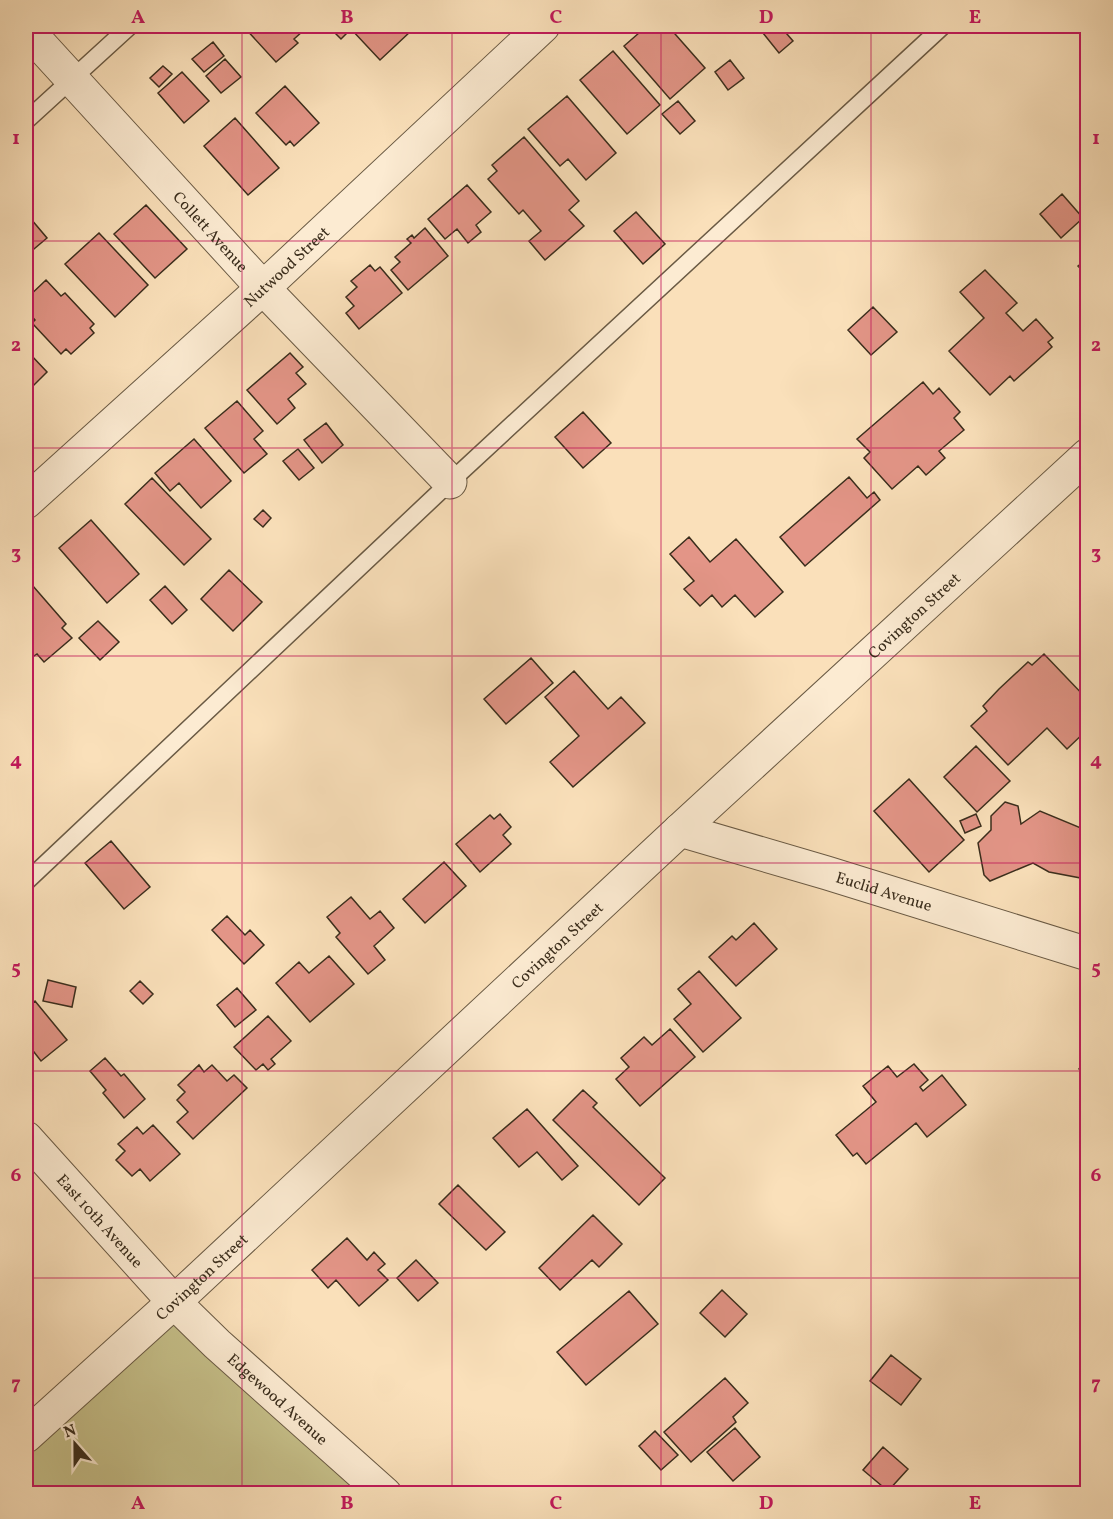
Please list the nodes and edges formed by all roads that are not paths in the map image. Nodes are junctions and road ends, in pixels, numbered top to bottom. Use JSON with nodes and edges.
{"nodes":[{"id":1,"x":130,"y":26,"type":"edge"},
{"id":2,"x":543,"y":26,"type":"edge"},
{"id":3,"x":944,"y":26,"type":"edge"},
{"id":4,"x":26,"y":29,"type":"edge"},
{"id":5,"x":71,"y":78,"type":"junction"},
{"id":6,"x":26,"y":121,"type":"edge"},
{"id":7,"x":263,"y":288,"type":"junction"},
{"id":8,"x":1088,"y":455,"type":"edge"},
{"id":9,"x":450,"y":482,"type":"junction"},
{"id":10,"x":26,"y":501,"type":"edge"},
{"id":11,"x":680,"y":830,"type":"junction"},
{"id":12,"x":26,"y":882,"type":"edge"},
{"id":13,"x":1088,"y":954,"type":"edge"},
{"id":14,"x":26,"y":1138,"type":"edge"},
{"id":15,"x":174,"y":1302,"type":"junction"},
{"id":16,"x":26,"y":1436,"type":"edge"},
{"id":17,"x":385,"y":1494,"type":"edge"}],
"edges":[{"from":1,"to":5,"type":"lane"},
{"from":2,"to":7,"type":"street","name":"Nutwood Street"},
{"from":3,"to":9,"type":"lane"},
{"from":4,"to":5,"type":"street","name":"Collett Avenue"},
{"from":5,"to":6,"type":"lane"},
{"from":5,"to":7,"type":"street","name":"Collett Avenue"},
{"from":7,"to":9,"type":"street","name":"Collett Avenue"},
{"from":7,"to":10,"type":"street","name":"Nutwood Street"},
{"from":8,"to":11,"type":"street","name":"Covington Street"},
{"from":9,"to":12,"type":"lane"},
{"from":11,"to":13,"type":"street","name":"Euclid Avenue"},
{"from":11,"to":15,"type":"street","name":"Covington Street"},
{"from":14,"to":15,"type":"street","name":"East 10th Avenue"},
{"from":15,"to":16,"type":"street","name":"Covington Street"},
{"from":15,"to":17,"type":"street","name":"Edgewood Avenue"}]}
